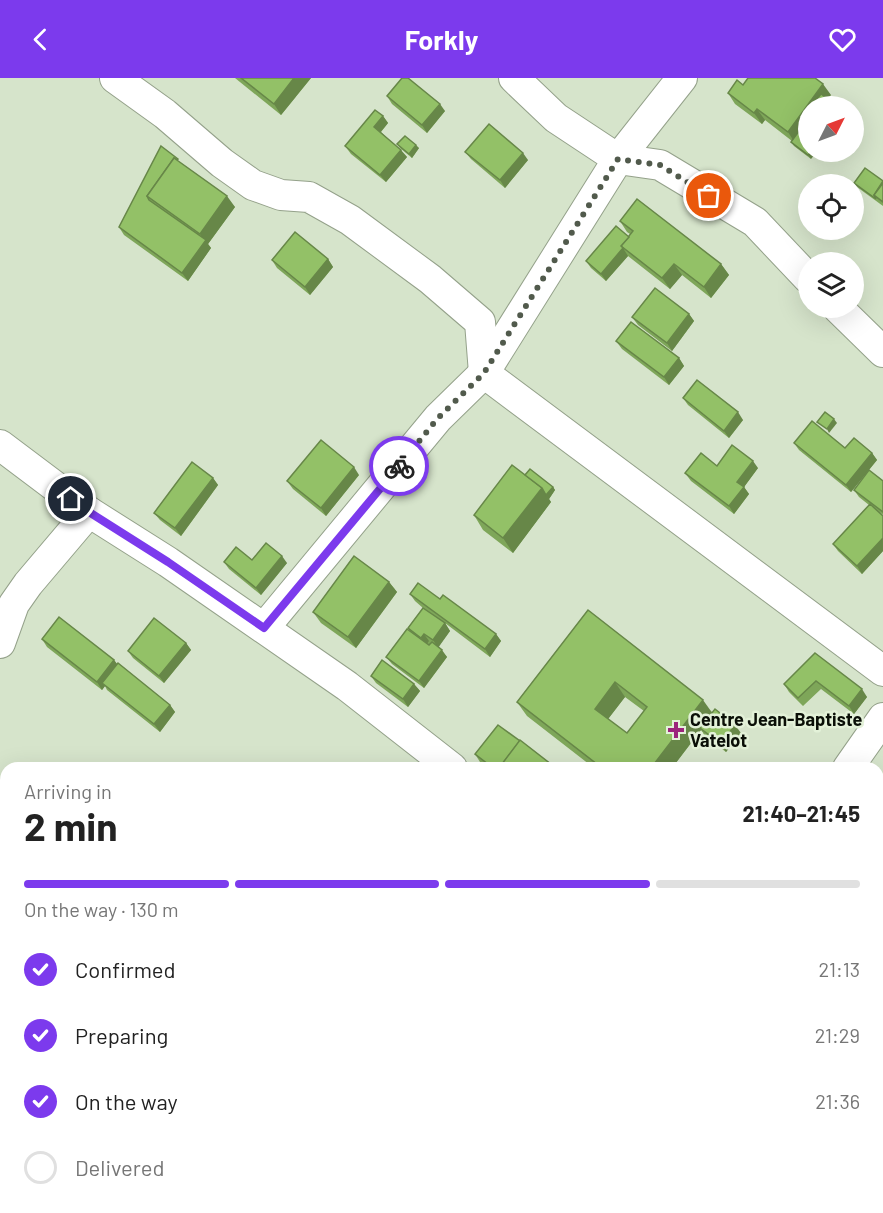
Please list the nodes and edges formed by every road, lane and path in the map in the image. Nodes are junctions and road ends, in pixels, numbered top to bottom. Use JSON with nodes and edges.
{"nodes":[{"id":1,"x":115,"y":78,"type":"edge"},
{"id":2,"x":514,"y":78,"type":"edge"},
{"id":3,"x":682,"y":78,"type":"edge"},
{"id":4,"x":618,"y":159,"type":"junction"},
{"id":5,"x":798,"y":267,"type":"edge"},
{"id":6,"x":848,"y":318,"type":"edge"},
{"id":7,"x":883,"y":352,"type":"edge"},
{"id":8,"x":484,"y":373,"type":"junction"},
{"id":9,"x":0,"y":445,"type":"edge"},
{"id":10,"x":89,"y":512,"type":"junction"},
{"id":11,"x":264,"y":628,"type":"junction"},
{"id":12,"x":0,"y":643,"type":"edge"},
{"id":13,"x":883,"y":670,"type":"edge"},
{"id":14,"x":883,"y":717,"type":"edge"},
{"id":15,"x":444,"y":762,"type":"edge"},
{"id":16,"x":852,"y":762,"type":"edge"}],
"edges":[{"from":1,"to":8,"type":"street"},
{"from":2,"to":4,"type":"street"},
{"from":3,"to":4,"type":"street"},
{"from":4,"to":5,"type":"street"},
{"from":4,"to":8,"type":"street"},
{"from":6,"to":7,"type":"street"},
{"from":8,"to":11,"type":"street"},
{"from":8,"to":13,"type":"street"},
{"from":9,"to":10,"type":"street"},
{"from":10,"to":11,"type":"street"},
{"from":10,"to":12,"type":"street"},
{"from":11,"to":15,"type":"street"},
{"from":14,"to":16,"type":"street"}]}
